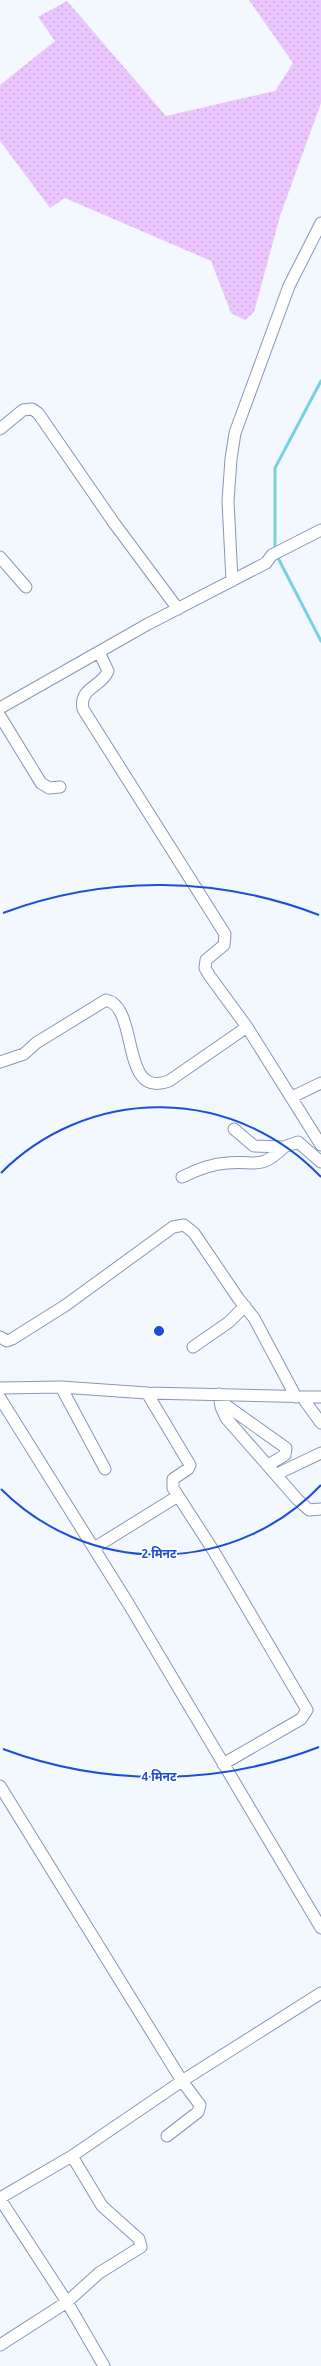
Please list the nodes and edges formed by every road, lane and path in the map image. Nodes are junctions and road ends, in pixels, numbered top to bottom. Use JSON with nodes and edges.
{"nodes":[{"id":1,"x":321,"y":224,"type":"edge"},
{"id":2,"x":0,"y":429,"type":"edge"},
{"id":3,"x":321,"y":530,"type":"edge"},
{"id":4,"x":0,"y":557,"type":"edge"},
{"id":5,"x":232,"y":581,"type":"junction"},
{"id":6,"x":26,"y":587,"type":"dead end"},
{"id":7,"x":178,"y":610,"type":"junction"},
{"id":8,"x":99,"y":652,"type":"junction"},
{"id":9,"x":1,"y":709,"type":"edge"},
{"id":10,"x":60,"y":787,"type":"dead end"},
{"id":11,"x":247,"y":1026,"type":"junction"},
{"id":12,"x":0,"y":1062,"type":"edge"},
{"id":13,"x":321,"y":1083,"type":"edge"},
{"id":14,"x":292,"y":1097,"type":"junction"},
{"id":15,"x":234,"y":1129,"type":"dead end"},
{"id":16,"x":321,"y":1145,"type":"edge"},
{"id":17,"x":284,"y":1147,"type":"junction"},
{"id":18,"x":321,"y":1162,"type":"edge"},
{"id":19,"x":182,"y":1177,"type":"dead end"},
{"id":20,"x":244,"y":1306,"type":"junction"},
{"id":21,"x":0,"y":1337,"type":"edge"},
{"id":22,"x":193,"y":1347,"type":"dead end"},
{"id":23,"x":61,"y":1387,"type":"junction"},
{"id":24,"x":0,"y":1388,"type":"edge"},
{"id":25,"x":147,"y":1393,"type":"junction"},
{"id":26,"x":299,"y":1397,"type":"junction"},
{"id":27,"x":321,"y":1397,"type":"edge"},
{"id":28,"x":0,"y":1398,"type":"edge"},
{"id":29,"x":219,"y":1398,"type":"junction"},
{"id":30,"x":321,"y":1423,"type":"edge"},
{"id":31,"x":321,"y":1453,"type":"edge"},
{"id":32,"x":268,"y":1465,"type":"junction"},
{"id":33,"x":105,"y":1469,"type":"dead end"},
{"id":34,"x":277,"y":1474,"type":"junction"},
{"id":35,"x":178,"y":1496,"type":"junction"},
{"id":36,"x":321,"y":1509,"type":"edge"},
{"id":37,"x":94,"y":1548,"type":"junction"},
{"id":38,"x":223,"y":1764,"type":"junction"},
{"id":39,"x":0,"y":1786,"type":"edge"},
{"id":40,"x":321,"y":1928,"type":"edge"},
{"id":41,"x":321,"y":1993,"type":"edge"},
{"id":42,"x":182,"y":2081,"type":"junction"},
{"id":43,"x":167,"y":2136,"type":"dead end"},
{"id":44,"x":72,"y":2156,"type":"junction"},
{"id":45,"x":0,"y":2198,"type":"edge"},
{"id":46,"x":67,"y":2302,"type":"junction"},
{"id":47,"x":0,"y":2345,"type":"edge"},
{"id":48,"x":104,"y":2366,"type":"edge"}],
"edges":[{"from":1,"to":5,"type":"street"},
{"from":2,"to":7,"type":"street"},
{"from":3,"to":5,"type":"street"},
{"from":4,"to":6,"type":"street"},
{"from":5,"to":7,"type":"street"},
{"from":7,"to":8,"type":"street"},
{"from":8,"to":9,"type":"street"},
{"from":8,"to":11,"type":"street"},
{"from":9,"to":10,"type":"street"},
{"from":11,"to":12,"type":"street"},
{"from":11,"to":14,"type":"street"},
{"from":13,"to":14,"type":"street"},
{"from":14,"to":16,"type":"street"},
{"from":15,"to":17,"type":"street"},
{"from":17,"to":18,"type":"street"},
{"from":17,"to":19,"type":"street"},
{"from":20,"to":21,"type":"street"},
{"from":20,"to":22,"type":"street"},
{"from":20,"to":26,"type":"street"},
{"from":23,"to":24,"type":"street"},
{"from":23,"to":25,"type":"street"},
{"from":23,"to":33,"type":"street"},
{"from":25,"to":29,"type":"street"},
{"from":25,"to":35,"type":"street"},
{"from":26,"to":27,"type":"street"},
{"from":26,"to":29,"type":"street"},
{"from":26,"to":30,"type":"street"},
{"from":28,"to":37,"type":"street"},
{"from":29,"to":32,"type":"street"},
{"from":29,"to":32,"type":"street"},
{"from":31,"to":34,"type":"street"},
{"from":32,"to":34,"type":"street"},
{"from":34,"to":36,"type":"street"},
{"from":35,"to":37,"type":"street"},
{"from":35,"to":38,"type":"street"},
{"from":37,"to":38,"type":"street"},
{"from":38,"to":40,"type":"street"},
{"from":39,"to":42,"type":"street"},
{"from":41,"to":42,"type":"street"},
{"from":42,"to":43,"type":"street"},
{"from":42,"to":44,"type":"street"},
{"from":44,"to":45,"type":"street"},
{"from":44,"to":46,"type":"street"},
{"from":45,"to":46,"type":"street"},
{"from":46,"to":47,"type":"street"},
{"from":46,"to":48,"type":"street"}]}
